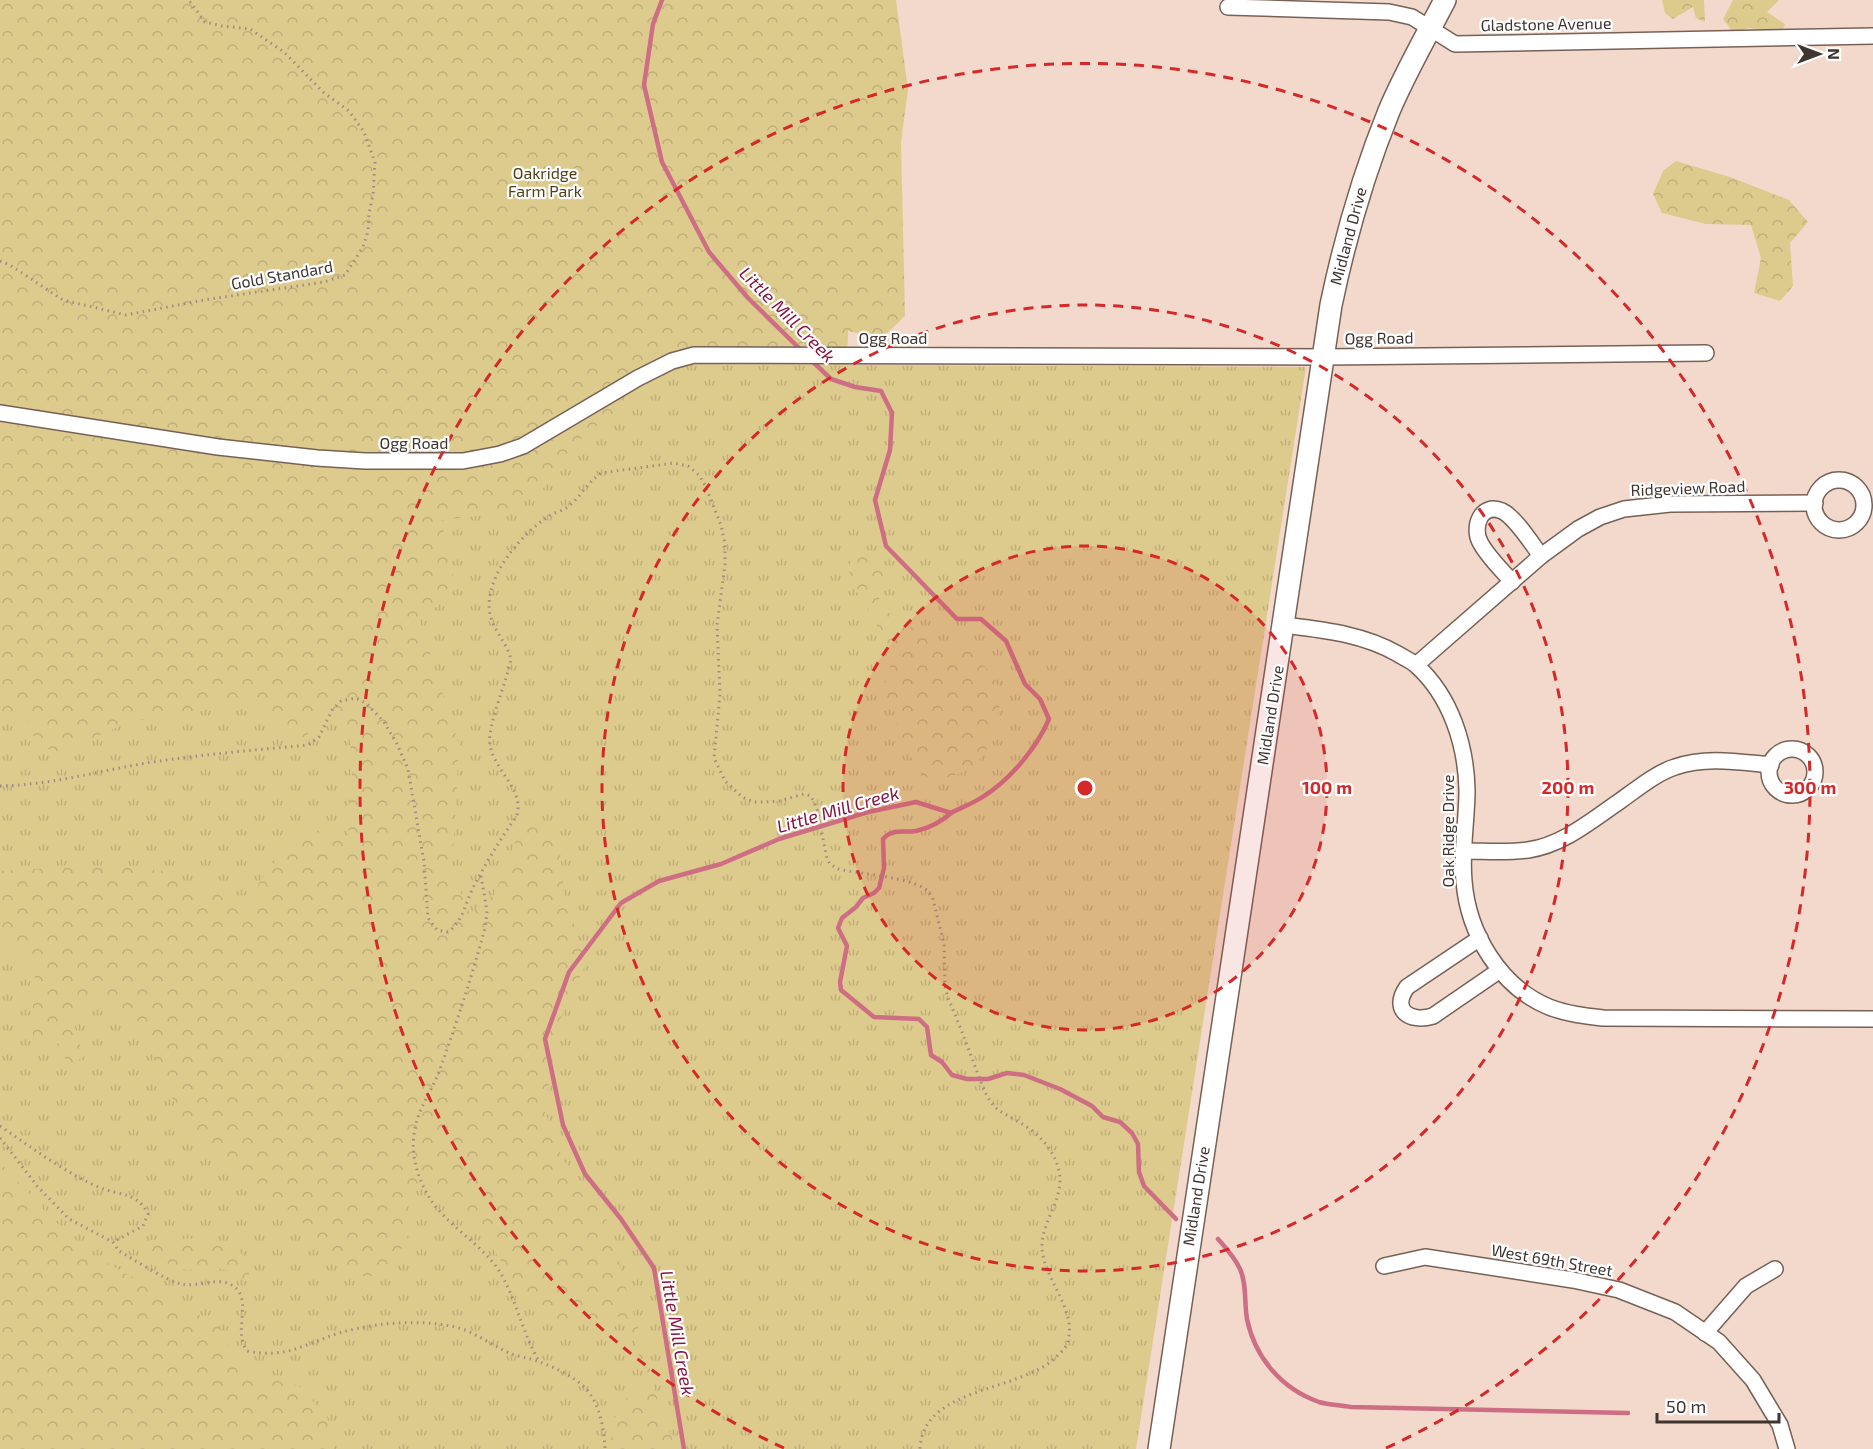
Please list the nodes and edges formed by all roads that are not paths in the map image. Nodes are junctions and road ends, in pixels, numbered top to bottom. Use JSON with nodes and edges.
{"nodes":[{"id":1,"x":1445,"y":0,"type":"edge"},
{"id":2,"x":1228,"y":7,"type":"dead end"},
{"id":3,"x":1430,"y":29,"type":"junction"},
{"id":4,"x":1873,"y":36,"type":"edge"},
{"id":5,"x":1706,"y":353,"type":"dead end"},
{"id":6,"x":1323,"y":357,"type":"junction"},
{"id":7,"x":0,"y":414,"type":"edge"},
{"id":8,"x":1815,"y":503,"type":"dead end"},
{"id":9,"x":1541,"y":556,"type":"junction"},
{"id":10,"x":1512,"y":582,"type":"junction"},
{"id":11,"x":1284,"y":625,"type":"junction"},
{"id":12,"x":1416,"y":664,"type":"junction"},
{"id":13,"x":1771,"y":765,"type":"dead end"},
{"id":14,"x":1463,"y":851,"type":"junction"},
{"id":15,"x":1480,"y":938,"type":"junction"},
{"id":16,"x":1500,"y":970,"type":"junction"},
{"id":17,"x":1873,"y":1019,"type":"edge"},
{"id":18,"x":1384,"y":1266,"type":"dead end"},
{"id":19,"x":1775,"y":1269,"type":"dead end"},
{"id":20,"x":1705,"y":1332,"type":"junction"},
{"id":21,"x":1159,"y":1449,"type":"edge"},
{"id":22,"x":1787,"y":1449,"type":"edge"}],
"edges":[{"from":1,"to":3,"type":"main road","name":"Midland Drive"},
{"from":2,"to":3,"type":"street","name":"Gladstone Avenue"},
{"from":3,"to":4,"type":"street","name":"Gladstone Avenue"},
{"from":3,"to":6,"type":"main road","name":"Midland Drive"},
{"from":5,"to":6,"type":"street","name":"Ogg Road"},
{"from":6,"to":7,"type":"street","name":"Ogg Road"},
{"from":6,"to":11,"type":"main road","name":"Midland Drive"},
{"from":8,"to":9,"type":"street","name":"Ridgeview Road"},
{"from":9,"to":10,"type":"street","name":"Ridgeview Road"},
{"from":9,"to":10,"type":"street"},
{"from":10,"to":12,"type":"street","name":"Ridgeview Road"},
{"from":11,"to":12,"type":"street","name":"Oak Ridge Drive"},
{"from":11,"to":21,"type":"main road","name":"Midland Drive"},
{"from":12,"to":14,"type":"street","name":"Oak Ridge Drive"},
{"from":13,"to":14,"type":"street"},
{"from":14,"to":15,"type":"street","name":"Oak Ridge Drive"},
{"from":15,"to":16,"type":"street","name":"Oak Ridge Drive"},
{"from":15,"to":16,"type":"street"},
{"from":16,"to":17,"type":"street","name":"Oak Ridge Drive"},
{"from":18,"to":20,"type":"street","name":"West 69th Street"},
{"from":19,"to":20,"type":"street"},
{"from":20,"to":22,"type":"street","name":"West 69th Street"}]}
